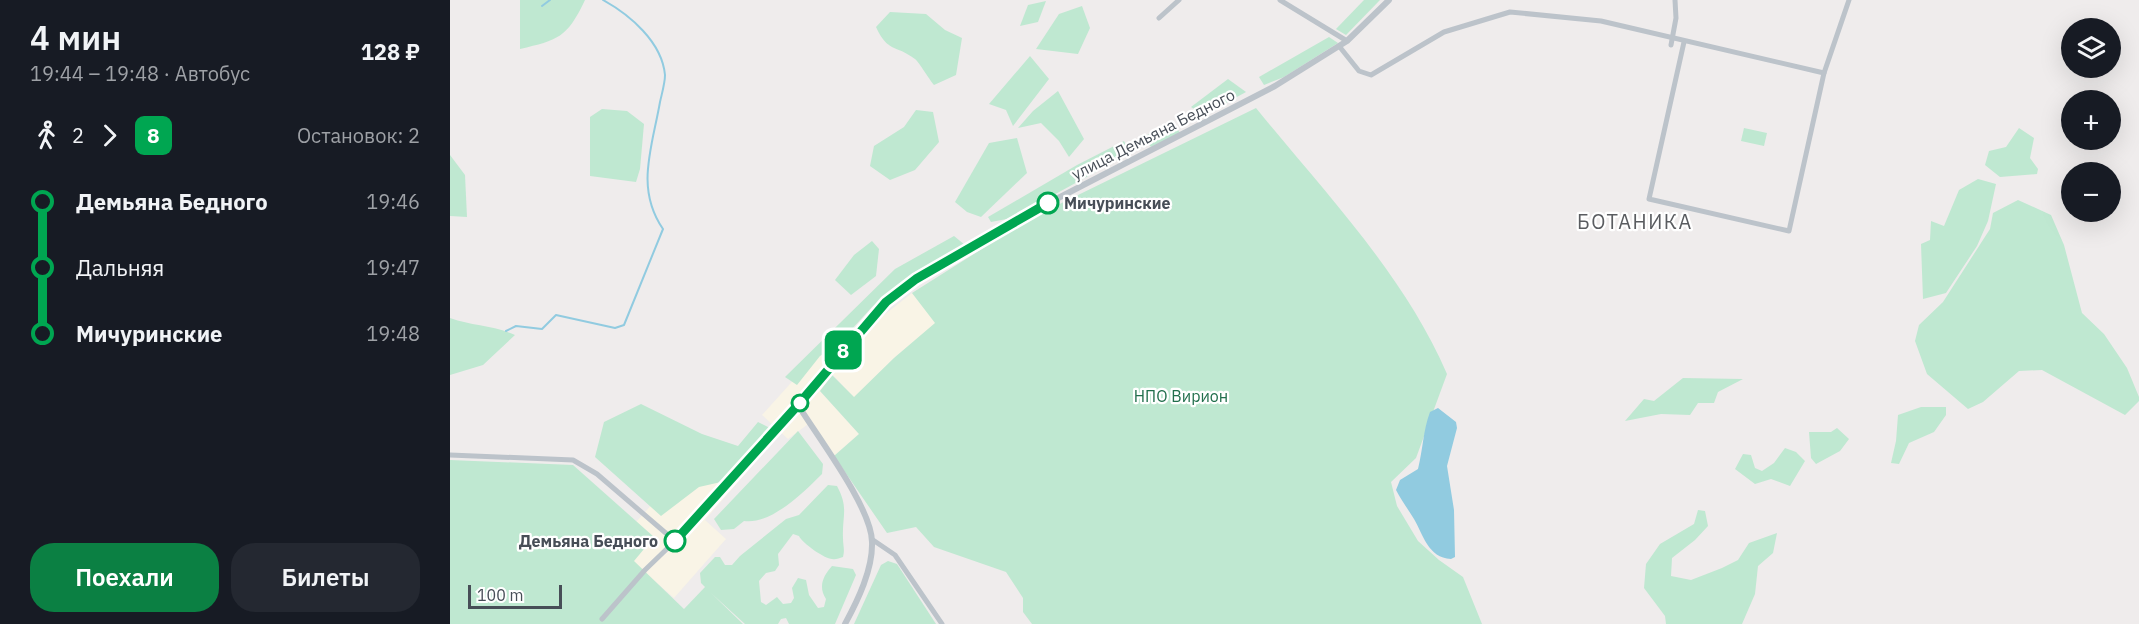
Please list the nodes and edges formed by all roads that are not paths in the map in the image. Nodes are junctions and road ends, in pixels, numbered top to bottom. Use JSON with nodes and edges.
{"nodes":[{"id":1,"x":1179,"y":0,"type":"edge"},
{"id":2,"x":1281,"y":0,"type":"edge"},
{"id":3,"x":1389,"y":0,"type":"edge"},
{"id":4,"x":1675,"y":0,"type":"edge"},
{"id":5,"x":1849,"y":0,"type":"edge"},
{"id":6,"x":1159,"y":18,"type":"dead end"},
{"id":7,"x":1347,"y":41,"type":"junction"},
{"id":8,"x":1672,"y":42,"type":"junction"},
{"id":9,"x":1684,"y":42,"type":"junction"},
{"id":10,"x":1339,"y":46,"type":"junction"},
{"id":11,"x":1824,"y":73,"type":"junction"},
{"id":12,"x":798,"y":405,"type":"junction"},
{"id":13,"x":450,"y":455,"type":"edge"},
{"id":14,"x":873,"y":540,"type":"junction"},
{"id":15,"x":675,"y":541,"type":"junction"},
{"id":16,"x":602,"y":619,"type":"dead end"},
{"id":17,"x":845,"y":624,"type":"edge"},
{"id":18,"x":942,"y":624,"type":"edge"}],
"edges":[{"from":1,"to":6,"type":"street"},
{"from":2,"to":7,"type":"street"},
{"from":3,"to":7,"type":"street","name":"улица Демьяна Бедного"},
{"from":4,"to":8,"type":"street"},
{"from":5,"to":11,"type":"street"},
{"from":7,"to":10,"type":"street","name":"улица Демьяна Бедного"},
{"from":8,"to":9,"type":"street"},
{"from":8,"to":10,"type":"street"},
{"from":9,"to":11,"type":"street"},
{"from":9,"to":11,"type":"street"},
{"from":10,"to":12,"type":"street","name":"улица Демьяна Бедного"},
{"from":12,"to":14,"type":"street"},
{"from":12,"to":15,"type":"street","name":"улица Демьяна Бедного"},
{"from":13,"to":15,"type":"street"},
{"from":14,"to":17,"type":"street"},
{"from":14,"to":18,"type":"street"},
{"from":15,"to":16,"type":"street"}]}
